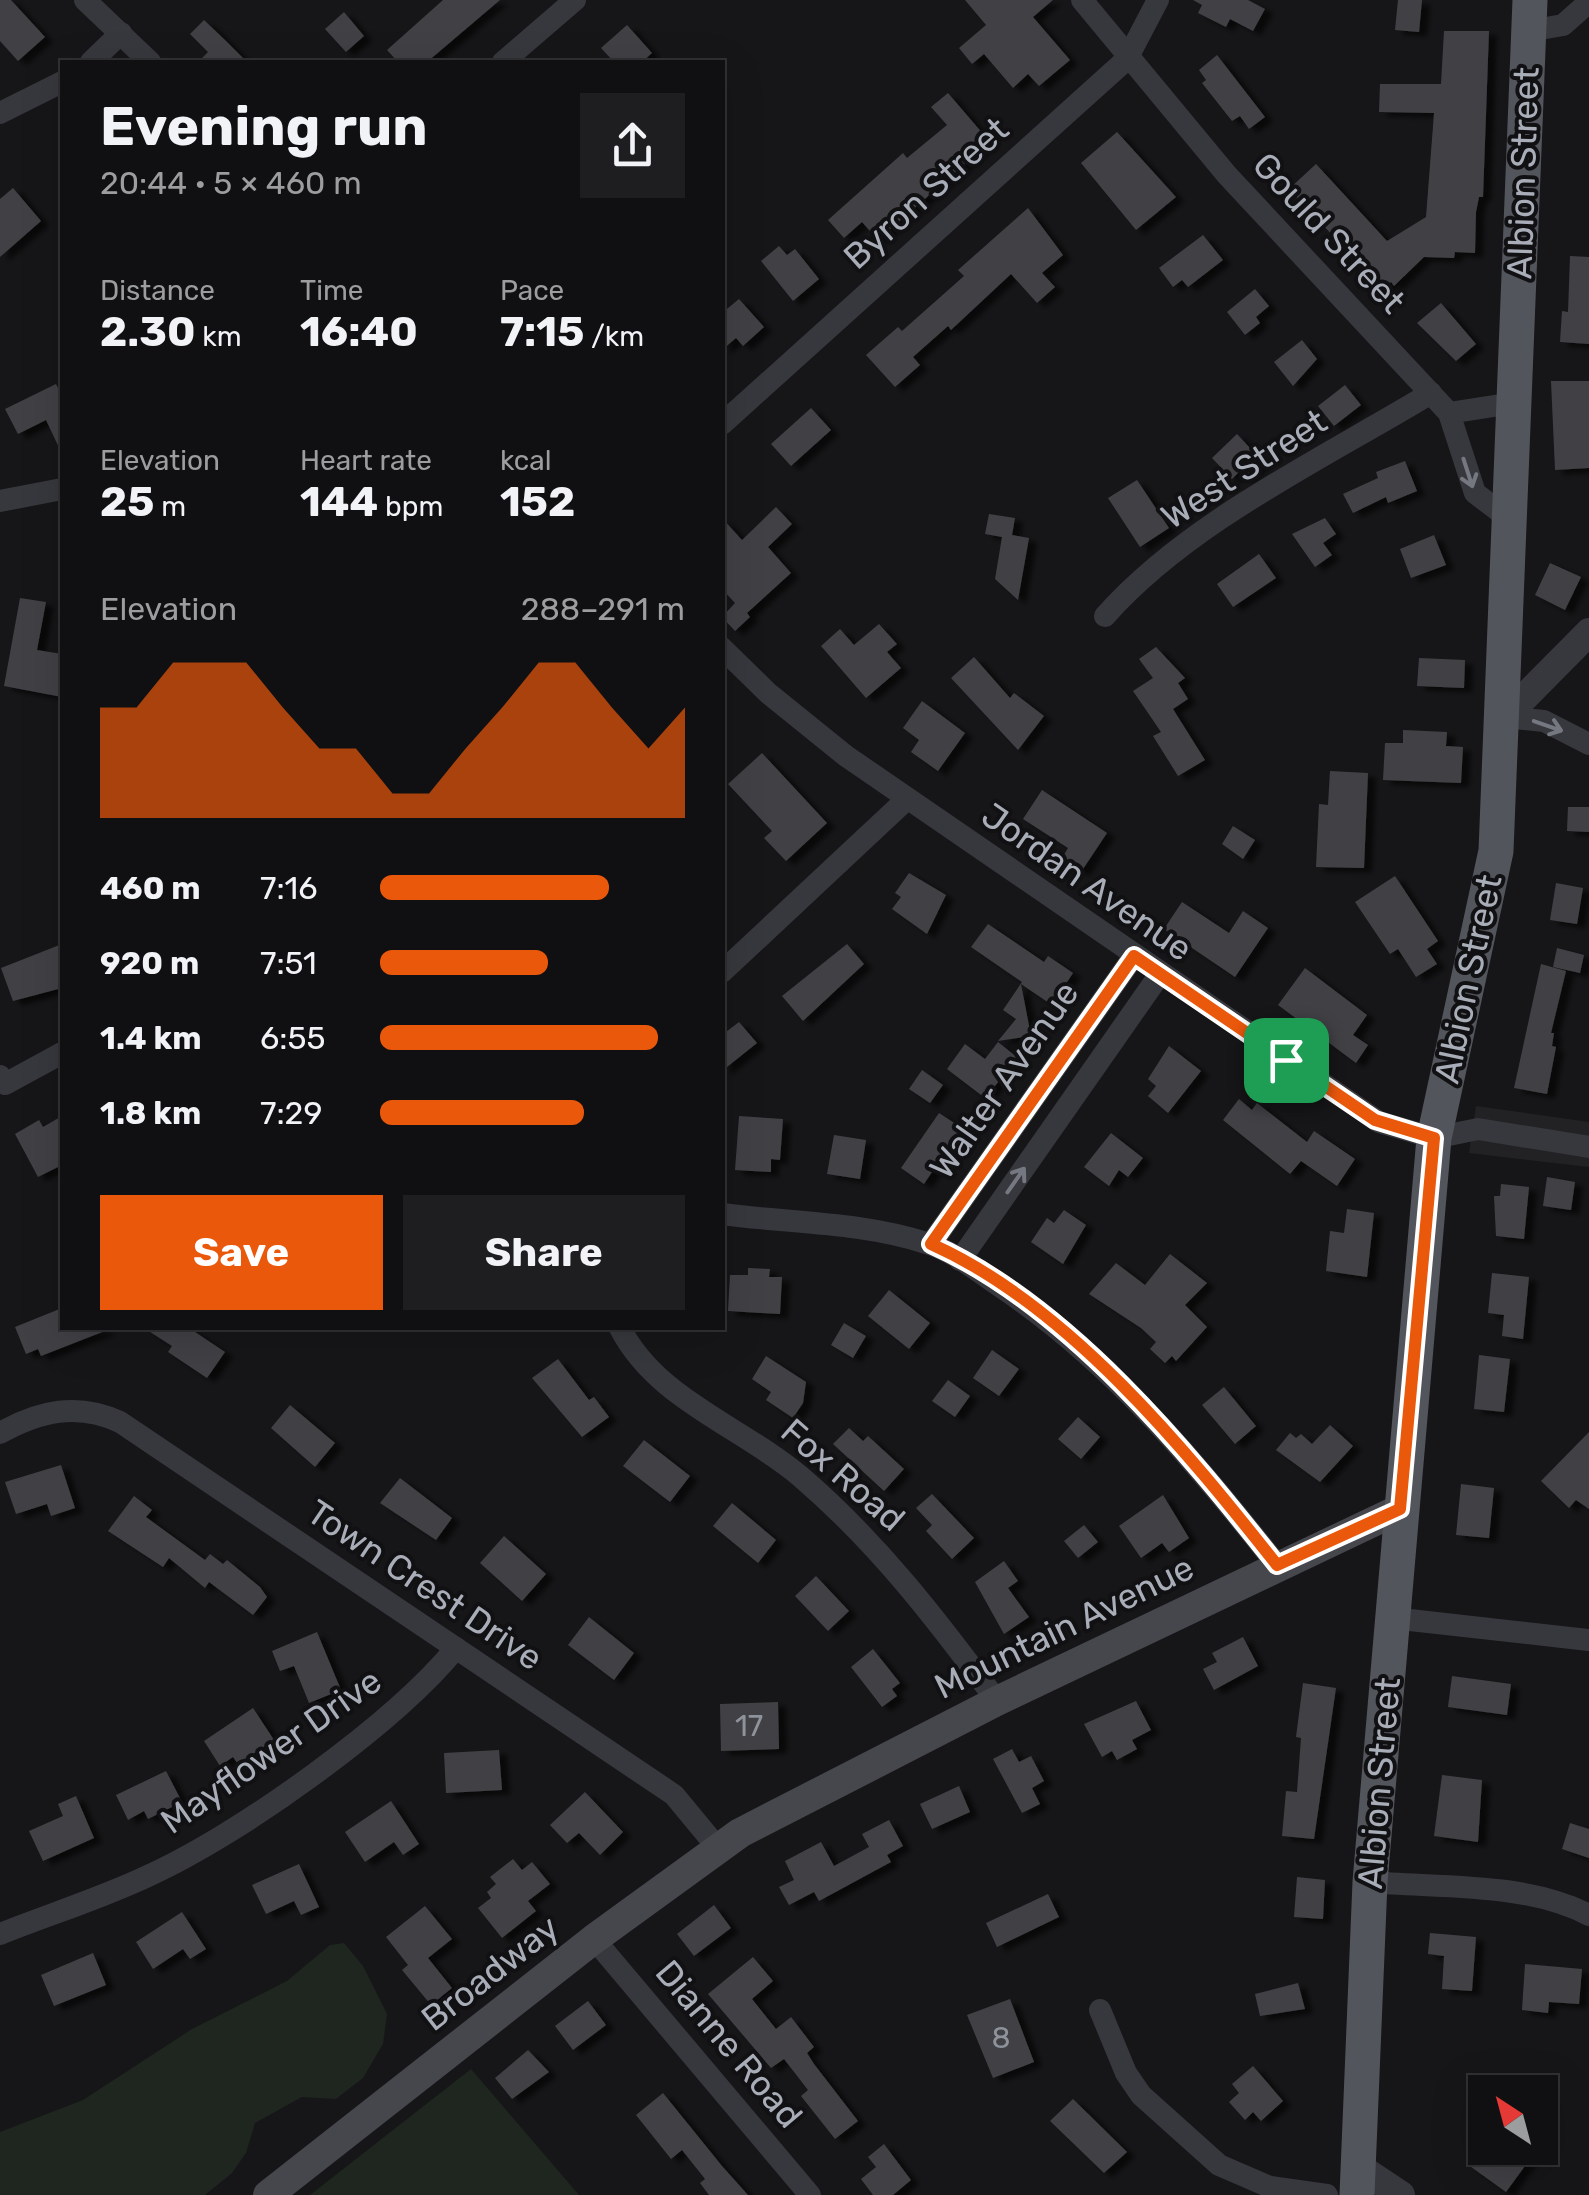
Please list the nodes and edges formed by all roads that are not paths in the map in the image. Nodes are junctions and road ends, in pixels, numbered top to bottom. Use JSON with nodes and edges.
{"nodes":[{"id":1,"x":85,"y":0,"type":"edge"},
{"id":2,"x":574,"y":0,"type":"edge"},
{"id":3,"x":1082,"y":0,"type":"edge"},
{"id":4,"x":1158,"y":0,"type":"edge"},
{"id":5,"x":1589,"y":2,"type":"edge"},
{"id":6,"x":1530,"y":16,"type":"edge"},
{"id":7,"x":121,"y":33,"type":"junction"},
{"id":8,"x":1127,"y":59,"type":"junction"},
{"id":9,"x":93,"y":60,"type":"edge"},
{"id":10,"x":148,"y":60,"type":"edge"},
{"id":11,"x":505,"y":60,"type":"edge"},
{"id":12,"x":60,"y":83,"type":"edge"},
{"id":13,"x":0,"y":113,"type":"edge"},
{"id":14,"x":1431,"y":393,"type":"junction"},
{"id":15,"x":1513,"y":403,"type":"junction"},
{"id":16,"x":1449,"y":412,"type":"junction"},
{"id":17,"x":725,"y":421,"type":"edge"},
{"id":18,"x":60,"y":489,"type":"edge"},
{"id":19,"x":0,"y":501,"type":"edge"},
{"id":20,"x":1508,"y":518,"type":"junction"},
{"id":21,"x":1105,"y":616,"type":"dead end"},
{"id":22,"x":1589,"y":632,"type":"edge"},
{"id":23,"x":725,"y":651,"type":"edge"},
{"id":24,"x":1505,"y":717,"type":"junction"},
{"id":25,"x":1589,"y":744,"type":"edge"},
{"id":26,"x":907,"y":800,"type":"junction"},
{"id":27,"x":1134,"y":956,"type":"junction"},
{"id":28,"x":725,"y":969,"type":"edge"},
{"id":29,"x":1160,"y":974,"type":"junction"},
{"id":30,"x":60,"y":1054,"type":"edge"},
{"id":31,"x":2,"y":1082,"type":"edge"},
{"id":32,"x":1434,"y":1138,"type":"junction"},
{"id":33,"x":1589,"y":1147,"type":"edge"},
{"id":34,"x":725,"y":1214,"type":"edge"},
{"id":35,"x":931,"y":1244,"type":"junction"},
{"id":36,"x":960,"y":1260,"type":"junction"},
{"id":37,"x":621,"y":1330,"type":"edge"},
{"id":38,"x":0,"y":1433,"type":"edge"},
{"id":39,"x":1400,"y":1509,"type":"junction"},
{"id":40,"x":1277,"y":1565,"type":"junction"},
{"id":41,"x":1392,"y":1618,"type":"junction"},
{"id":42,"x":1589,"y":1640,"type":"edge"},
{"id":43,"x":456,"y":1648,"type":"junction"},
{"id":44,"x":998,"y":1700,"type":"junction"},
{"id":45,"x":764,"y":1819,"type":"joint"},
{"id":46,"x":717,"y":1847,"type":"junction"},
{"id":47,"x":1370,"y":1882,"type":"junction"},
{"id":48,"x":1589,"y":1915,"type":"edge"},
{"id":49,"x":0,"y":1934,"type":"edge"},
{"id":50,"x":594,"y":1939,"type":"junction"},
{"id":51,"x":1100,"y":2010,"type":"dead end"},
{"id":52,"x":1356,"y":2180,"type":"edge"},
{"id":53,"x":268,"y":2195,"type":"edge"},
{"id":54,"x":810,"y":2195,"type":"edge"},
{"id":55,"x":1327,"y":2195,"type":"edge"},
{"id":56,"x":1401,"y":2195,"type":"edge"}],
"edges":[{"from":1,"to":7,"type":"street"},
{"from":2,"to":11,"type":"street"},
{"from":3,"to":8,"type":"street","name":"Gould Street"},
{"from":4,"to":8,"type":"street","name":"Byron Street"},
{"from":5,"to":6,"type":"street"},
{"from":6,"to":15,"type":"main road","name":"Albion Street"},
{"from":7,"to":9,"type":"street"},
{"from":7,"to":10,"type":"street"},
{"from":8,"to":14,"type":"street","name":"Gould Street"},
{"from":8,"to":17,"type":"street","name":"Byron Street"},
{"from":12,"to":13,"type":"street"},
{"from":14,"to":16,"type":"street","name":"Gould Street"},
{"from":14,"to":21,"type":"street","name":"West Street"},
{"from":15,"to":16,"type":"street"},
{"from":15,"to":20,"type":"main road","name":"Albion Street"},
{"from":16,"to":20,"type":"street","name":"Gould Street","one_way":true},
{"from":18,"to":19,"type":"street"},
{"from":20,"to":24,"type":"main road","name":"Albion Street"},
{"from":22,"to":24,"type":"street"},
{"from":23,"to":26,"type":"street","name":"Jordan Avenue"},
{"from":24,"to":25,"type":"street","one_way":true},
{"from":24,"to":32,"type":"main road","name":"Albion Street"},
{"from":26,"to":27,"type":"street","name":"Jordan Avenue"},
{"from":26,"to":28,"type":"street"},
{"from":27,"to":29,"type":"street","name":"Jordan Avenue"},
{"from":27,"to":35,"type":"street","name":"Walter Avenue"},
{"from":29,"to":32,"type":"street","name":"Jordan Avenue"},
{"from":36,"to":29,"type":"street","name":"Walter Avenue","one_way":true},
{"from":30,"to":31,"type":"street"},
{"from":32,"to":33,"type":"street"},
{"from":32,"to":39,"type":"main road","name":"Albion Street"},
{"from":34,"to":35,"type":"street"},
{"from":35,"to":36,"type":"street"},
{"from":36,"to":40,"type":"street"},
{"from":37,"to":44,"type":"street","name":"Fox Road"},
{"from":38,"to":43,"type":"street","name":"Town Crest Drive"},
{"from":39,"to":40,"type":"main road","name":"Mountain Avenue"},
{"from":39,"to":41,"type":"main road","name":"Albion Street"},
{"from":40,"to":44,"type":"main road","name":"Mountain Avenue"},
{"from":41,"to":42,"type":"street"},
{"from":41,"to":47,"type":"main road","name":"Albion Street"},
{"from":43,"to":46,"type":"street","name":"Town Crest Drive"},
{"from":43,"to":49,"type":"street","name":"Mayflower Drive"},
{"from":44,"to":45,"type":"main road","name":"Mountain Avenue"},
{"from":45,"to":46,"type":"main road","name":"Broadway"},
{"from":46,"to":50,"type":"main road","name":"Broadway"},
{"from":47,"to":48,"type":"street"},
{"from":47,"to":52,"type":"main road","name":"Albion Street"},
{"from":50,"to":53,"type":"main road","name":"Broadway"},
{"from":50,"to":54,"type":"street","name":"Dianne Road"},
{"from":51,"to":55,"type":"street"},
{"from":52,"to":56,"type":"street"}]}
